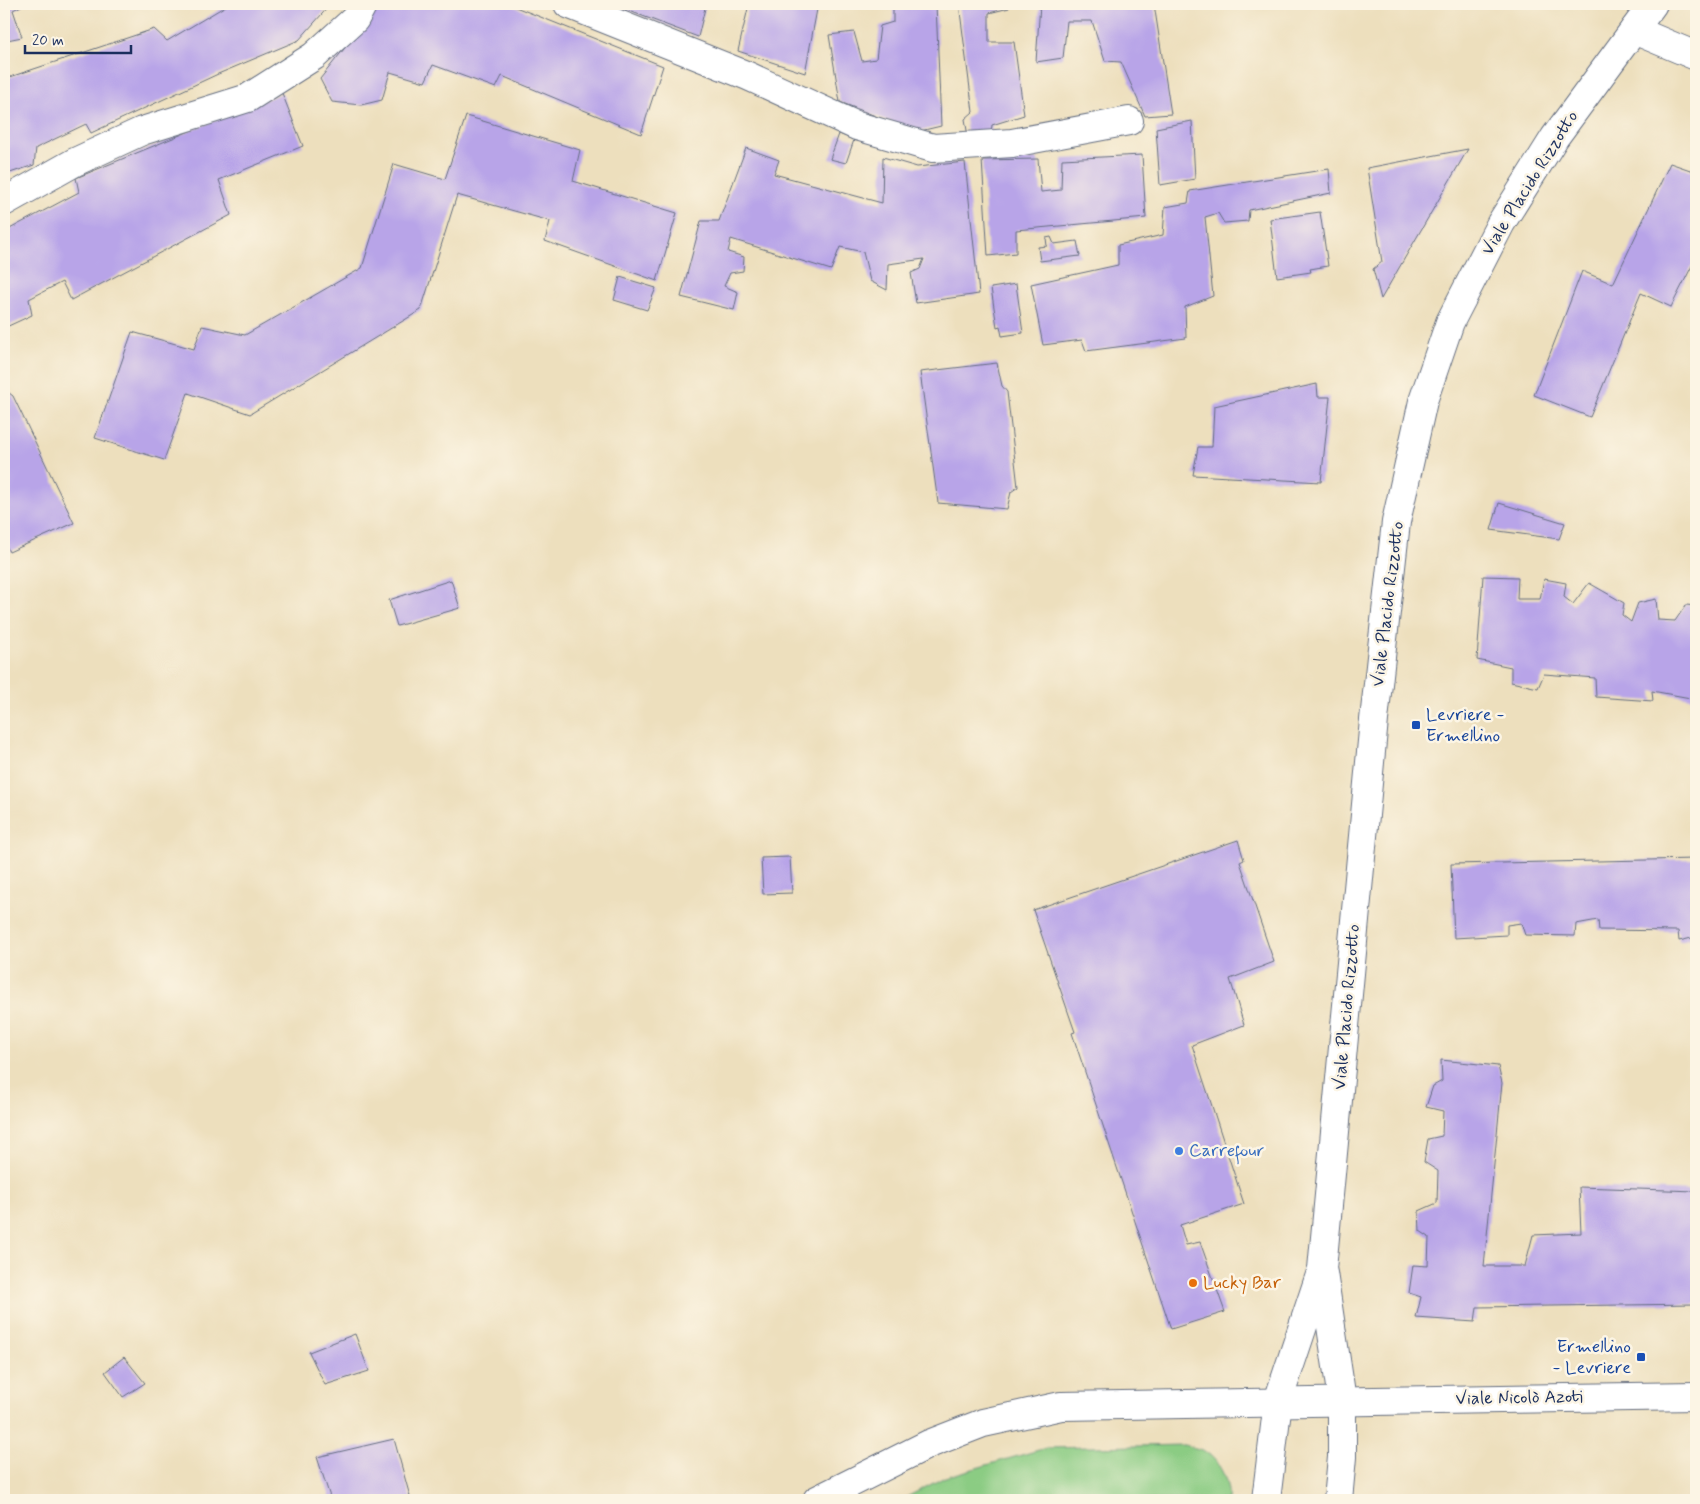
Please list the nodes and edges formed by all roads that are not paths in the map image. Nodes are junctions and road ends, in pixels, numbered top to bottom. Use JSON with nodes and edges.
{"nodes":[{"id":1,"x":363,"y":4,"type":"edge"},
{"id":2,"x":568,"y":4,"type":"edge"},
{"id":3,"x":1653,"y":4,"type":"edge"},
{"id":4,"x":1634,"y":30,"type":"junction"},
{"id":5,"x":1696,"y":56,"type":"edge"},
{"id":6,"x":1129,"y":121,"type":"dead end"},
{"id":7,"x":4,"y":202,"type":"edge"},
{"id":8,"x":1322,"y":1269,"type":"junction"},
{"id":9,"x":1696,"y":1396,"type":"edge"},
{"id":10,"x":1342,"y":1400,"type":"junction"},
{"id":11,"x":1278,"y":1401,"type":"junction"},
{"id":12,"x":816,"y":1500,"type":"edge"},
{"id":13,"x":1266,"y":1500,"type":"edge"},
{"id":14,"x":1338,"y":1500,"type":"edge"}],
"edges":[{"from":1,"to":7,"type":"street"},
{"from":2,"to":6,"type":"street"},
{"from":3,"to":4,"type":"street","name":"Viale Placido Rizzotto"},
{"from":4,"to":5,"type":"street"},
{"from":4,"to":8,"type":"street","name":"Viale Placido Rizzotto"},
{"from":8,"to":10,"type":"street"},
{"from":8,"to":11,"type":"street"},
{"from":9,"to":10,"type":"street","name":"Viale Nicolò Azoti"},
{"from":10,"to":11,"type":"street","name":"Viale Nicolò Azoti"},
{"from":10,"to":14,"type":"street"},
{"from":11,"to":12,"type":"street","name":"Viale Nicolò Azoti"},
{"from":11,"to":13,"type":"street"}]}
